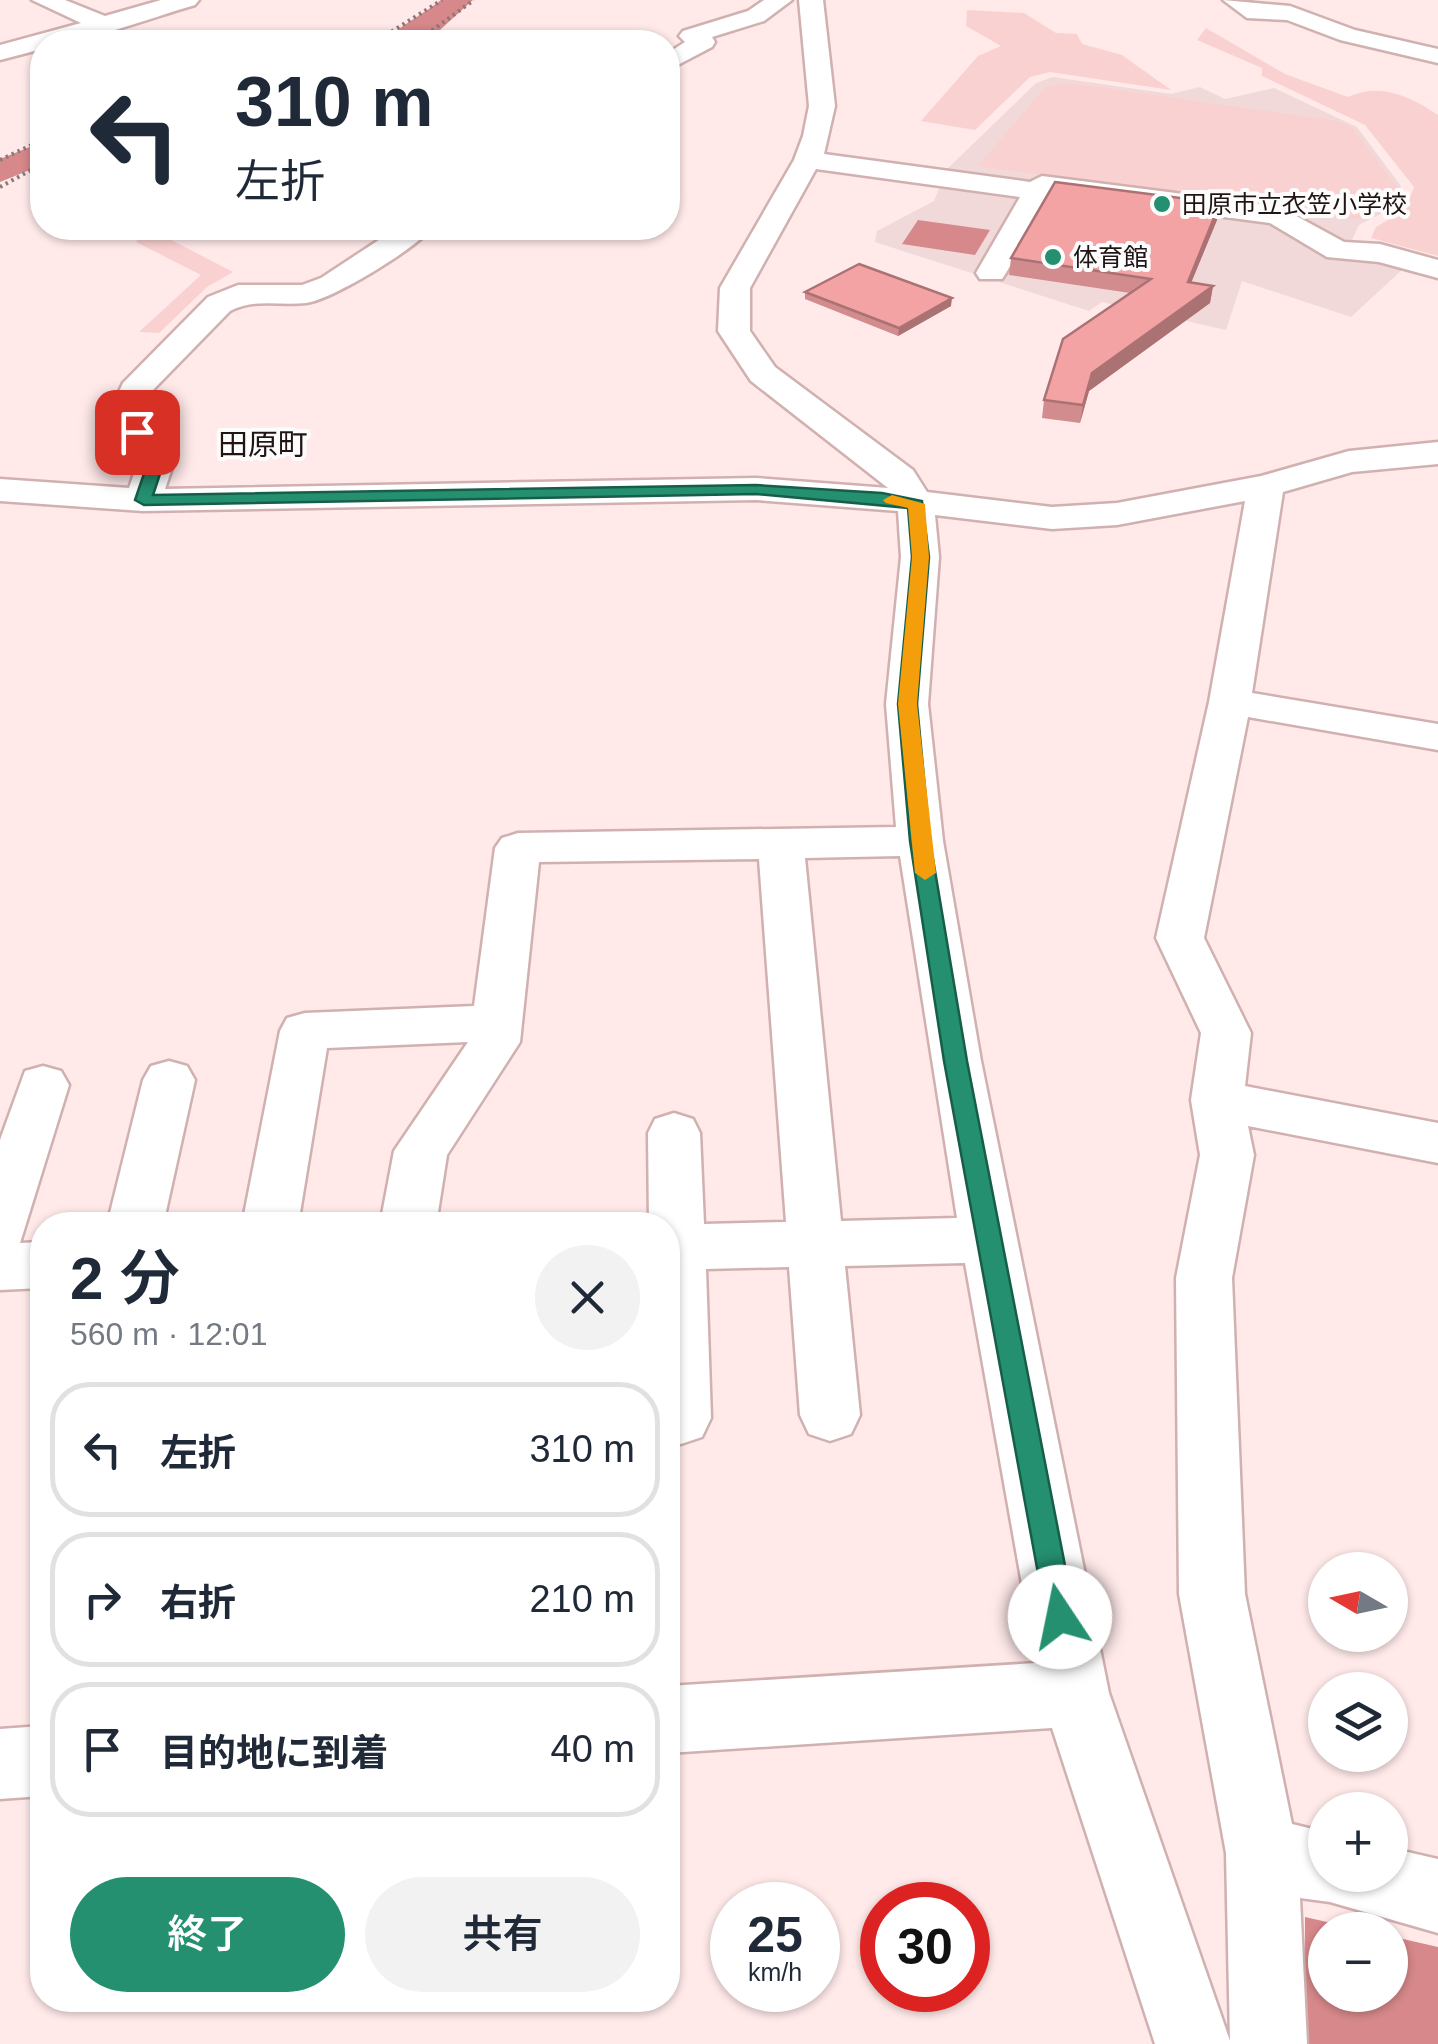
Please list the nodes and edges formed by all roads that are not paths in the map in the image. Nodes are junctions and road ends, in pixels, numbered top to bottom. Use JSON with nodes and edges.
{"nodes":[{"id":1,"x":44,"y":0,"type":"edge"},
{"id":2,"x":187,"y":0,"type":"edge"},
{"id":3,"x":780,"y":0,"type":"edge"},
{"id":4,"x":810,"y":0,"type":"edge"},
{"id":5,"x":1235,"y":0,"type":"edge"},
{"id":6,"x":105,"y":24,"type":"junction"},
{"id":7,"x":84,"y":30,"type":"edge"},
{"id":8,"x":30,"y":45,"type":"edge"},
{"id":9,"x":0,"y":54,"type":"edge"},
{"id":10,"x":680,"y":56,"type":"edge"},
{"id":11,"x":1438,"y":56,"type":"edge"},
{"id":12,"x":808,"y":160,"type":"junction"},
{"id":13,"x":1036,"y":191,"type":"junction"},
{"id":14,"x":398,"y":240,"type":"edge"},
{"id":15,"x":1438,"y":269,"type":"edge"},
{"id":16,"x":991,"y":274,"type":"dead end"},
{"id":17,"x":1438,"y":453,"type":"edge"},
{"id":18,"x":1266,"y":486,"type":"junction"},
{"id":19,"x":0,"y":490,"type":"edge"},
{"id":20,"x":144,"y":500,"type":"junction"},
{"id":21,"x":916,"y":504,"type":"junction"},
{"id":22,"x":1230,"y":702,"type":"junction"},
{"id":23,"x":1438,"y":737,"type":"edge"},
{"id":24,"x":920,"y":841,"type":"junction"},
{"id":25,"x":781,"y":843,"type":"junction"},
{"id":26,"x":497,"y":1023,"type":"junction"},
{"id":27,"x":170,"y":1080,"type":"dead end"},
{"id":28,"x":43,"y":1086,"type":"dead end"},
{"id":29,"x":1218,"y":1100,"type":"junction"},
{"id":30,"x":674,"y":1133,"type":"dead end"},
{"id":31,"x":1438,"y":1143,"type":"edge"},
{"id":32,"x":137,"y":1212,"type":"edge"},
{"id":33,"x":272,"y":1212,"type":"edge"},
{"id":34,"x":410,"y":1212,"type":"edge"},
{"id":35,"x":673,"y":1212,"type":"edge"},
{"id":36,"x":0,"y":1229,"type":"edge"},
{"id":37,"x":989,"y":1240,"type":"junction"},
{"id":38,"x":815,"y":1244,"type":"junction"},
{"id":39,"x":680,"y":1247,"type":"edge"},
{"id":40,"x":30,"y":1265,"type":"edge"},
{"id":41,"x":0,"y":1266,"type":"edge"},
{"id":42,"x":680,"y":1399,"type":"edge"},
{"id":43,"x":830,"y":1415,"type":"dead end"},
{"id":44,"x":681,"y":1418,"type":"dead end"},
{"id":45,"x":1075,"y":1693,"type":"junction"},
{"id":46,"x":680,"y":1719,"type":"edge"},
{"id":47,"x":30,"y":1762,"type":"edge"},
{"id":48,"x":0,"y":1764,"type":"edge"},
{"id":49,"x":1293,"y":1860,"type":"edge"},
{"id":50,"x":1408,"y":1889,"type":"edge"},
{"id":51,"x":1438,"y":1896,"type":"edge"},
{"id":52,"x":1193,"y":2044,"type":"edge"},
{"id":53,"x":1269,"y":2044,"type":"edge"}],
"edges":[{"from":1,"to":6,"type":"street"},
{"from":2,"to":6,"type":"street"},
{"from":3,"to":10,"type":"street"},
{"from":4,"to":12,"type":"street"},
{"from":5,"to":11,"type":"street"},
{"from":6,"to":7,"type":"street"},
{"from":8,"to":9,"type":"street"},
{"from":12,"to":13,"type":"street"},
{"from":12,"to":21,"type":"street"},
{"from":13,"to":15,"type":"street"},
{"from":13,"to":16,"type":"street"},
{"from":14,"to":20,"type":"street"},
{"from":17,"to":18,"type":"street"},
{"from":18,"to":21,"type":"street"},
{"from":18,"to":22,"type":"street"},
{"from":19,"to":20,"type":"street"},
{"from":20,"to":21,"type":"street"},
{"from":21,"to":24,"type":"street"},
{"from":22,"to":23,"type":"street"},
{"from":22,"to":29,"type":"street"},
{"from":24,"to":25,"type":"street"},
{"from":24,"to":37,"type":"street"},
{"from":25,"to":26,"type":"street"},
{"from":25,"to":38,"type":"street"},
{"from":26,"to":33,"type":"street"},
{"from":26,"to":34,"type":"street"},
{"from":27,"to":32,"type":"street"},
{"from":28,"to":36,"type":"street"},
{"from":29,"to":31,"type":"street"},
{"from":29,"to":49,"type":"street"},
{"from":30,"to":35,"type":"street"},
{"from":37,"to":38,"type":"street"},
{"from":37,"to":45,"type":"street"},
{"from":38,"to":39,"type":"street"},
{"from":38,"to":43,"type":"street"},
{"from":40,"to":41,"type":"street"},
{"from":42,"to":44,"type":"street"},
{"from":45,"to":46,"type":"street"},
{"from":45,"to":52,"type":"street"},
{"from":47,"to":48,"type":"street"},
{"from":49,"to":53,"type":"street"},
{"from":50,"to":51,"type":"street"}]}
